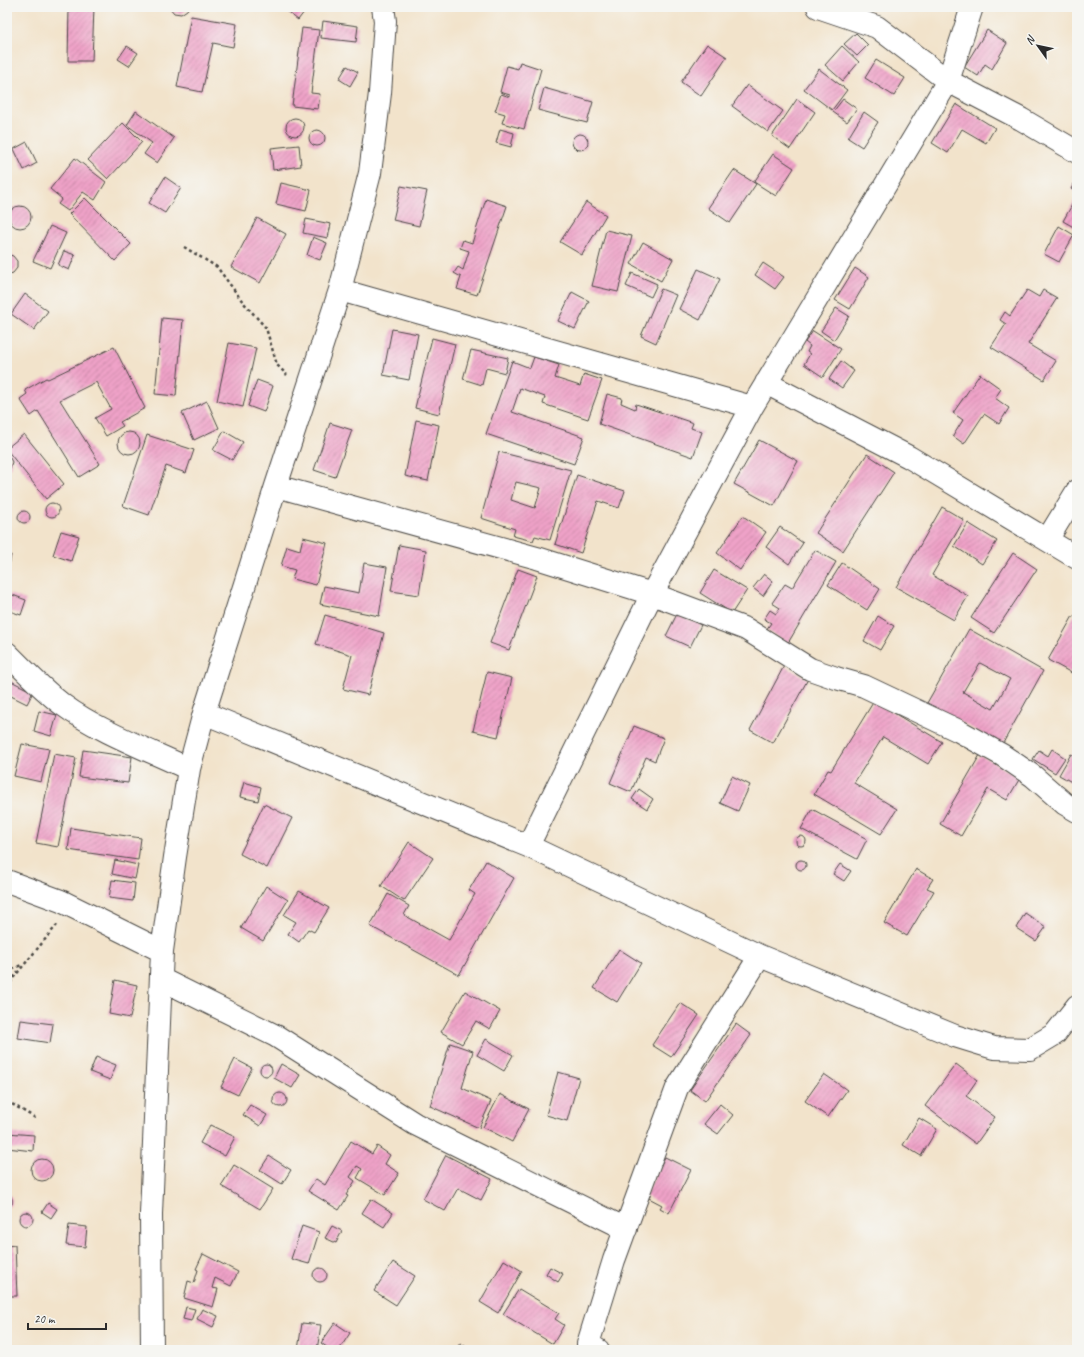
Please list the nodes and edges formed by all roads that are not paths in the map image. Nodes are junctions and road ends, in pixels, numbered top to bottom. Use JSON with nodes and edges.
{"nodes":[{"id":1,"x":383,"y":7,"type":"edge"},
{"id":2,"x":818,"y":7,"type":"edge"},
{"id":3,"x":972,"y":7,"type":"edge"},
{"id":4,"x":948,"y":81,"type":"junction"},
{"id":5,"x":1077,"y":152,"type":"edge"},
{"id":6,"x":340,"y":290,"type":"junction"},
{"id":7,"x":766,"y":383,"type":"junction"},
{"id":8,"x":752,"y":408,"type":"junction"},
{"id":9,"x":276,"y":486,"type":"junction"},
{"id":10,"x":1077,"y":491,"type":"edge"},
{"id":11,"x":1047,"y":540,"type":"junction"},
{"id":12,"x":1077,"y":558,"type":"edge"},
{"id":13,"x":652,"y":594,"type":"junction"},
{"id":14,"x":7,"y":653,"type":"edge"},
{"id":15,"x":204,"y":714,"type":"junction"},
{"id":16,"x":189,"y":769,"type":"junction"},
{"id":17,"x":1077,"y":811,"type":"edge"},
{"id":18,"x":528,"y":846,"type":"junction"},
{"id":19,"x":7,"y":881,"type":"edge"},
{"id":20,"x":162,"y":951,"type":"junction"},
{"id":21,"x":760,"y":956,"type":"junction"},
{"id":22,"x":161,"y":979,"type":"junction"},
{"id":23,"x":1077,"y":1006,"type":"edge"},
{"id":24,"x":626,"y":1230,"type":"junction"},
{"id":25,"x":152,"y":1350,"type":"edge"},
{"id":26,"x":598,"y":1350,"type":"edge"}],
"edges":[{"from":1,"to":6,"type":"street"},
{"from":2,"to":4,"type":"street"},
{"from":3,"to":4,"type":"street"},
{"from":4,"to":5,"type":"street"},
{"from":4,"to":7,"type":"street"},
{"from":6,"to":8,"type":"street"},
{"from":6,"to":9,"type":"street"},
{"from":7,"to":8,"type":"street"},
{"from":7,"to":11,"type":"street"},
{"from":8,"to":13,"type":"street"},
{"from":9,"to":13,"type":"street"},
{"from":9,"to":15,"type":"street"},
{"from":10,"to":11,"type":"street"},
{"from":11,"to":12,"type":"street"},
{"from":13,"to":17,"type":"street"},
{"from":13,"to":18,"type":"street"},
{"from":14,"to":16,"type":"street"},
{"from":15,"to":16,"type":"street"},
{"from":15,"to":18,"type":"street"},
{"from":16,"to":20,"type":"street"},
{"from":18,"to":21,"type":"street"},
{"from":19,"to":20,"type":"street"},
{"from":20,"to":22,"type":"street"},
{"from":21,"to":23,"type":"street"},
{"from":21,"to":24,"type":"street"},
{"from":22,"to":24,"type":"street"},
{"from":22,"to":25,"type":"street"},
{"from":24,"to":26,"type":"street"}]}
